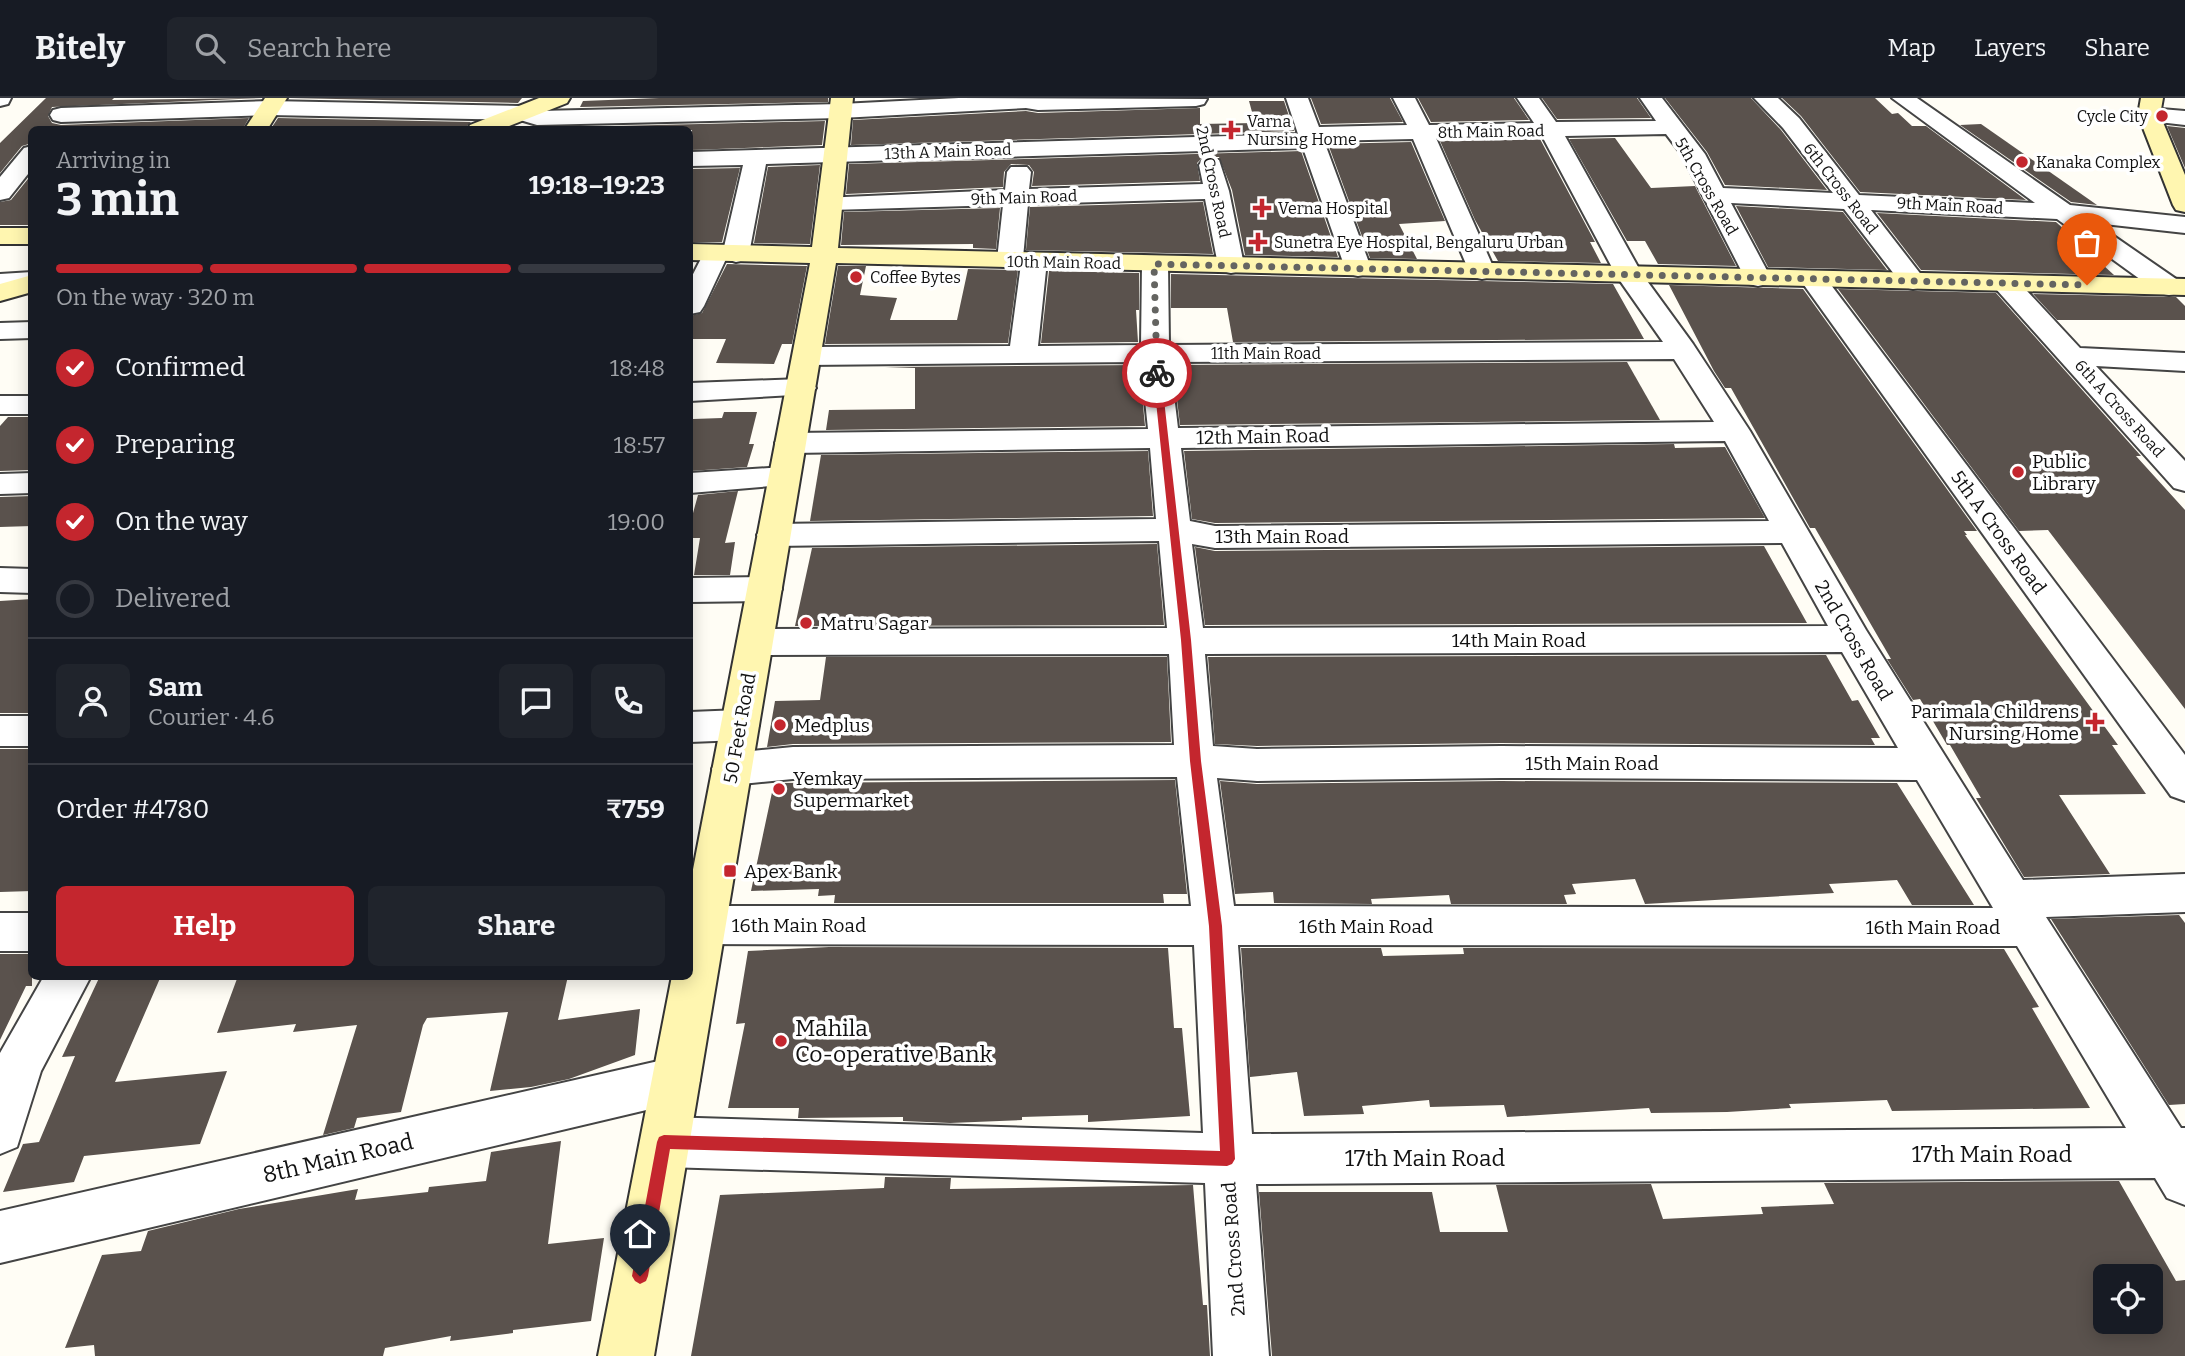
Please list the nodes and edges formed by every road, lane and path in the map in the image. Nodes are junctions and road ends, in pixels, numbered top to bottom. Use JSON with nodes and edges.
{"nodes":[{"id":1,"x":559,"y":98,"type":"edge"},
{"id":2,"x":1297,"y":98,"type":"edge"},
{"id":3,"x":1405,"y":98,"type":"edge"},
{"id":4,"x":1528,"y":98,"type":"edge"},
{"id":5,"x":1651,"y":98,"type":"edge"},
{"id":6,"x":1765,"y":98,"type":"edge"},
{"id":7,"x":1903,"y":98,"type":"edge"},
{"id":8,"x":1119,"y":99,"type":"edge"},
{"id":9,"x":1196,"y":99,"type":"edge"},
{"id":10,"x":1026,"y":101,"type":"junction"},
{"id":11,"x":272,"y":103,"type":"edge"},
{"id":12,"x":842,"y":104,"type":"edge"},
{"id":13,"x":170,"y":105,"type":"edge"},
{"id":14,"x":2151,"y":106,"type":"edge"},
{"id":15,"x":523,"y":113,"type":"junction"},
{"id":16,"x":62,"y":114,"type":"edge"},
{"id":17,"x":2185,"y":118,"type":"edge"},
{"id":18,"x":662,"y":122,"type":"edge"},
{"id":19,"x":150,"y":126,"type":"edge"},
{"id":20,"x":257,"y":126,"type":"edge"},
{"id":21,"x":489,"y":126,"type":"edge"},
{"id":22,"x":1673,"y":127,"type":"junction"},
{"id":23,"x":1548,"y":130,"type":"junction"},
{"id":24,"x":1422,"y":133,"type":"junction"},
{"id":25,"x":1310,"y":137,"type":"junction"},
{"id":26,"x":1206,"y":143,"type":"junction"},
{"id":27,"x":1021,"y":148,"type":"junction"},
{"id":28,"x":836,"y":154,"type":"junction"},
{"id":29,"x":756,"y":157,"type":"junction"},
{"id":30,"x":28,"y":158,"type":"edge"},
{"id":31,"x":693,"y":159,"type":"edge"},
{"id":32,"x":1217,"y":191,"type":"junction"},
{"id":33,"x":0,"y":193,"type":"edge"},
{"id":34,"x":1714,"y":195,"type":"junction"},
{"id":35,"x":1016,"y":197,"type":"junction"},
{"id":36,"x":1850,"y":200,"type":"junction"},
{"id":37,"x":831,"y":203,"type":"junction"},
{"id":38,"x":2185,"y":205,"type":"edge"},
{"id":39,"x":2066,"y":212,"type":"junction"},
{"id":40,"x":2185,"y":225,"type":"edge"},
{"id":41,"x":0,"y":236,"type":"edge"},
{"id":42,"x":28,"y":236,"type":"edge"},
{"id":43,"x":714,"y":253,"type":"edge"},
{"id":44,"x":824,"y":256,"type":"junction"},
{"id":45,"x":1022,"y":261,"type":"junction"},
{"id":46,"x":1154,"y":264,"type":"junction"},
{"id":47,"x":1231,"y":265,"type":"junction"},
{"id":48,"x":1358,"y":268,"type":"junction"},
{"id":49,"x":1482,"y":271,"type":"junction"},
{"id":50,"x":1629,"y":275,"type":"junction"},
{"id":51,"x":1758,"y":278,"type":"junction"},
{"id":52,"x":1813,"y":279,"type":"junction"},
{"id":53,"x":28,"y":281,"type":"edge"},
{"id":54,"x":1913,"y":281,"type":"junction"},
{"id":55,"x":0,"y":282,"type":"edge"},
{"id":56,"x":28,"y":282,"type":"edge"},
{"id":57,"x":2005,"y":283,"type":"junction"},
{"id":58,"x":2177,"y":287,"type":"edge"},
{"id":59,"x":0,"y":293,"type":"edge"},
{"id":60,"x":693,"y":299,"type":"edge"},
{"id":61,"x":28,"y":330,"type":"edge"},
{"id":62,"x":0,"y":331,"type":"edge"},
{"id":63,"x":1683,"y":350,"type":"junction"},
{"id":64,"x":1155,"y":354,"type":"junction"},
{"id":65,"x":1023,"y":355,"type":"junction"},
{"id":66,"x":2073,"y":356,"type":"junction"},
{"id":67,"x":2185,"y":362,"type":"edge"},
{"id":68,"x":804,"y":372,"type":"junction"},
{"id":69,"x":693,"y":391,"type":"edge"},
{"id":70,"x":0,"y":405,"type":"edge"},
{"id":71,"x":28,"y":405,"type":"edge"},
{"id":72,"x":1735,"y":431,"type":"junction"},
{"id":73,"x":1164,"y":437,"type":"junction"},
{"id":74,"x":788,"y":460,"type":"junction"},
{"id":75,"x":2185,"y":481,"type":"edge"},
{"id":76,"x":28,"y":483,"type":"edge"},
{"id":77,"x":693,"y":483,"type":"edge"},
{"id":78,"x":0,"y":484,"type":"edge"},
{"id":79,"x":1175,"y":530,"type":"junction"},
{"id":80,"x":1791,"y":532,"type":"junction"},
{"id":81,"x":774,"y":535,"type":"junction"},
{"id":82,"x":0,"y":580,"type":"edge"},
{"id":83,"x":28,"y":581,"type":"edge"},
{"id":84,"x":765,"y":589,"type":"junction"},
{"id":85,"x":693,"y":590,"type":"edge"},
{"id":86,"x":1853,"y":639,"type":"junction"},
{"id":87,"x":1186,"y":640,"type":"junction"},
{"id":88,"x":755,"y":642,"type":"junction"},
{"id":89,"x":740,"y":725,"type":"junction"},
{"id":90,"x":693,"y":727,"type":"edge"},
{"id":91,"x":0,"y":731,"type":"edge"},
{"id":92,"x":28,"y":731,"type":"edge"},
{"id":93,"x":1195,"y":761,"type":"junction"},
{"id":94,"x":1928,"y":764,"type":"junction"},
{"id":95,"x":732,"y":769,"type":"junction"},
{"id":96,"x":2185,"y":785,"type":"edge"},
{"id":97,"x":2185,"y":893,"type":"edge"},
{"id":98,"x":2020,"y":913,"type":"junction"},
{"id":99,"x":697,"y":925,"type":"edge"},
{"id":100,"x":1215,"y":926,"type":"junction"},
{"id":101,"x":0,"y":932,"type":"edge"},
{"id":102,"x":28,"y":932,"type":"edge"},
{"id":103,"x":693,"y":955,"type":"edge"},
{"id":104,"x":66,"y":980,"type":"edge"},
{"id":105,"x":690,"y":980,"type":"edge"},
{"id":106,"x":10,"y":1066,"type":"edge"},
{"id":107,"x":676,"y":1080,"type":"junction"},
{"id":108,"x":0,"y":1130,"type":"edge"},
{"id":109,"x":664,"y":1142,"type":"junction"},
{"id":110,"x":1227,"y":1159,"type":"junction"},
{"id":111,"x":2180,"y":1162,"type":"edge"},
{"id":112,"x":0,"y":1237,"type":"edge"},
{"id":113,"x":626,"y":1356,"type":"edge"},
{"id":114,"x":1241,"y":1356,"type":"edge"}],
"edges":[{"from":1,"to":15,"type":"main road"},
{"from":2,"to":25,"type":"street"},
{"from":3,"to":24,"type":"street"},
{"from":4,"to":23,"type":"street","name":"2nd Cross Road"},
{"from":5,"to":22,"type":"street","name":"5th Cross Road"},
{"from":6,"to":36,"type":"street","name":"6th Cross Road"},
{"from":7,"to":39,"type":"street"},
{"from":8,"to":9,"type":"street"},
{"from":8,"to":10,"type":"street"},
{"from":9,"to":26,"type":"street","name":"2nd Cross Road"},
{"from":10,"to":12,"type":"street"},
{"from":10,"to":27,"type":"street"},
{"from":11,"to":13,"type":"street"},
{"from":11,"to":15,"type":"street"},
{"from":11,"to":20,"type":"main road"},
{"from":12,"to":18,"type":"street"},
{"from":12,"to":28,"type":"main road","name":"50 Feet Road"},
{"from":13,"to":16,"type":"street"},
{"from":13,"to":19,"type":"street"},
{"from":14,"to":17,"type":"street"},
{"from":14,"to":38,"type":"main road"},
{"from":15,"to":18,"type":"street"},
{"from":15,"to":21,"type":"main road"},
{"from":22,"to":23,"type":"street","name":"8th Main Road"},
{"from":22,"to":34,"type":"street","name":"5th Cross Road"},
{"from":23,"to":24,"type":"street","name":"8th Main Road"},
{"from":23,"to":50,"type":"street","name":"2nd Cross Road"},
{"from":24,"to":25,"type":"street","name":"8th Main Road"},
{"from":24,"to":49,"type":"street"},
{"from":25,"to":26,"type":"street","name":"8th Main Road"},
{"from":25,"to":48,"type":"street"},
{"from":26,"to":27,"type":"street","name":"13th A Main Road"},
{"from":26,"to":32,"type":"street","name":"2nd Cross Road"},
{"from":27,"to":28,"type":"street","name":"13th A Main Road"},
{"from":27,"to":35,"type":"street"},
{"from":28,"to":29,"type":"street","name":"13th A Main Road"},
{"from":28,"to":37,"type":"main road","name":"50 Feet Road"},
{"from":29,"to":31,"type":"street","name":"13th A Main Road"},
{"from":29,"to":43,"type":"street"},
{"from":30,"to":33,"type":"street"},
{"from":32,"to":35,"type":"street","name":"9th Main Road"},
{"from":32,"to":47,"type":"street","name":"2nd Cross Road"},
{"from":34,"to":36,"type":"street","name":"9th Main Road"},
{"from":34,"to":51,"type":"street","name":"5th Cross Road"},
{"from":35,"to":37,"type":"street","name":"9th Main Road"},
{"from":35,"to":45,"type":"street"},
{"from":36,"to":39,"type":"street","name":"9th Main Road"},
{"from":36,"to":54,"type":"street","name":"6th Cross Road"},
{"from":37,"to":44,"type":"main road","name":"50 Feet Road"},
{"from":39,"to":40,"type":"street","name":"9th Main Road"},
{"from":39,"to":58,"type":"street"},
{"from":41,"to":42,"type":"main road"},
{"from":43,"to":44,"type":"main road","name":"10th Main Road"},
{"from":43,"to":60,"type":"street"},
{"from":44,"to":45,"type":"main road","name":"10th Main Road"},
{"from":44,"to":68,"type":"main road","name":"50 Feet Road"},
{"from":45,"to":46,"type":"main road","name":"10th Main Road"},
{"from":45,"to":65,"type":"street"},
{"from":46,"to":47,"type":"main road","name":"10th Main Road"},
{"from":46,"to":64,"type":"street","name":"2nd Cross Road"},
{"from":47,"to":48,"type":"main road","name":"10th Main Road"},
{"from":48,"to":49,"type":"main road","name":"10th Main Road"},
{"from":49,"to":50,"type":"main road","name":"10th Main Road"},
{"from":50,"to":51,"type":"main road","name":"10th Main Road"},
{"from":50,"to":63,"type":"street","name":"2nd Cross Road"},
{"from":51,"to":52,"type":"main road","name":"10th Main Road"},
{"from":52,"to":54,"type":"main road","name":"10th Main Road"},
{"from":52,"to":96,"type":"street","name":"5th A Cross Road"},
{"from":53,"to":55,"type":"street"},
{"from":54,"to":57,"type":"main road","name":"10th Main Road"},
{"from":56,"to":59,"type":"main road"},
{"from":57,"to":58,"type":"main road","name":"10th Main Road"},
{"from":57,"to":66,"type":"street"},
{"from":61,"to":62,"type":"street"},
{"from":63,"to":64,"type":"street","name":"11th Main Road"},
{"from":63,"to":72,"type":"street","name":"2nd Cross Road"},
{"from":64,"to":65,"type":"street","name":"11th Main Road"},
{"from":64,"to":73,"type":"street","name":"2nd Cross Road"},
{"from":65,"to":68,"type":"street","name":"11th Main Road"},
{"from":66,"to":67,"type":"street","name":"6th A Cross Road"},
{"from":66,"to":75,"type":"street","name":"6th A Cross Road"},
{"from":68,"to":69,"type":"street","name":"11th Main Road"},
{"from":68,"to":74,"type":"main road","name":"50 Feet Road"},
{"from":70,"to":71,"type":"street"},
{"from":72,"to":73,"type":"street","name":"12th Main Road"},
{"from":72,"to":80,"type":"street","name":"2nd Cross Road"},
{"from":73,"to":74,"type":"street","name":"12th Main Road"},
{"from":73,"to":79,"type":"street","name":"2nd Cross Road"},
{"from":74,"to":77,"type":"street","name":"12th Main Road"},
{"from":74,"to":81,"type":"main road","name":"50 Feet Road"},
{"from":76,"to":78,"type":"street"},
{"from":79,"to":80,"type":"street","name":"13th Main Road"},
{"from":79,"to":81,"type":"street","name":"13th Main Road"},
{"from":79,"to":87,"type":"street","name":"2nd Cross Road"},
{"from":80,"to":86,"type":"street","name":"2nd Cross Road"},
{"from":81,"to":84,"type":"main road","name":"50 Feet Road"},
{"from":82,"to":83,"type":"street"},
{"from":84,"to":85,"type":"street"},
{"from":84,"to":88,"type":"main road","name":"50 Feet Road"},
{"from":86,"to":87,"type":"street","name":"14th Main Road"},
{"from":86,"to":94,"type":"street","name":"2nd Cross Road"},
{"from":87,"to":88,"type":"street","name":"14th Main Road"},
{"from":87,"to":93,"type":"street","name":"2nd Cross Road"},
{"from":88,"to":89,"type":"main road","name":"50 Feet Road"},
{"from":89,"to":90,"type":"street"},
{"from":89,"to":95,"type":"main road","name":"50 Feet Road"},
{"from":91,"to":92,"type":"street"},
{"from":93,"to":94,"type":"street","name":"15th Main Road"},
{"from":93,"to":95,"type":"street","name":"15th Main Road"},
{"from":93,"to":100,"type":"street","name":"2nd Cross Road"},
{"from":94,"to":98,"type":"street","name":"2nd Cross Road"},
{"from":95,"to":99,"type":"main road","name":"50 Feet Road"},
{"from":97,"to":98,"type":"street","name":"16th Main Road"},
{"from":98,"to":100,"type":"street","name":"16th Main Road"},
{"from":98,"to":111,"type":"street","name":"2nd Cross Road"},
{"from":99,"to":100,"type":"street","name":"16th Main Road"},
{"from":99,"to":103,"type":"main road","name":"50 Feet Road"},
{"from":100,"to":110,"type":"street","name":"2nd Cross Road"},
{"from":101,"to":102,"type":"street"},
{"from":104,"to":106,"type":"street"},
{"from":105,"to":107,"type":"main road","name":"50 Feet Road"},
{"from":106,"to":108,"type":"street"},
{"from":107,"to":109,"type":"main road","name":"50 Feet Road"},
{"from":107,"to":112,"type":"street","name":"8th Main Road"},
{"from":109,"to":110,"type":"street","name":"17th Main Road"},
{"from":109,"to":113,"type":"main road","name":"50 Feet Road"},
{"from":110,"to":111,"type":"street","name":"17th Main Road"},
{"from":110,"to":114,"type":"street","name":"2nd Cross Road"}]}
